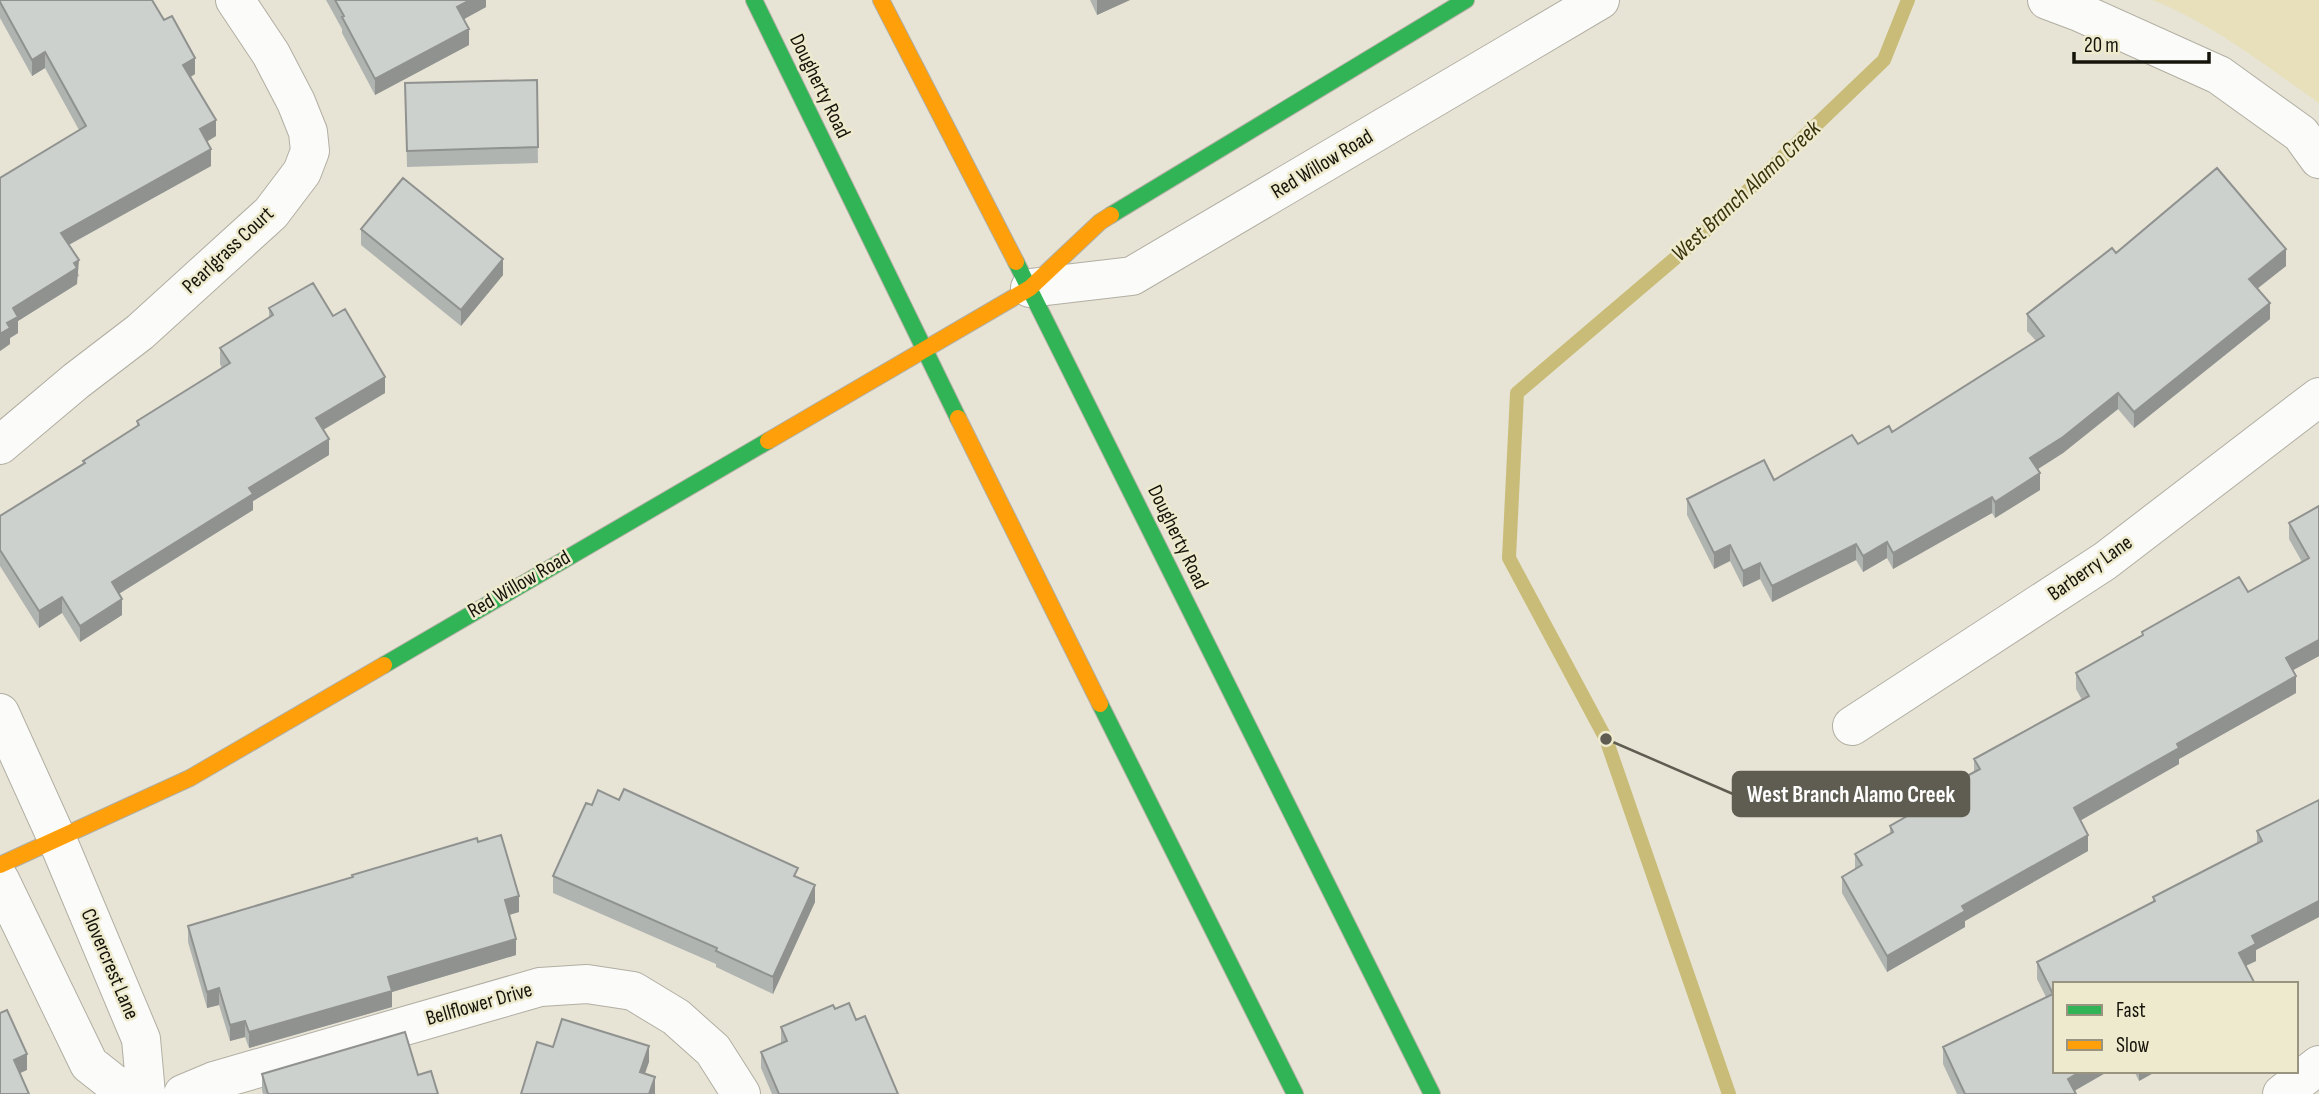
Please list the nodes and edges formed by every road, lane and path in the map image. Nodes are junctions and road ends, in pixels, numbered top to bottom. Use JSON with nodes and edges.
{"nodes":[{"id":1,"x":235,"y":0,"type":"edge"},
{"id":2,"x":754,"y":0,"type":"edge"},
{"id":3,"x":881,"y":0,"type":"edge"},
{"id":4,"x":1466,"y":0,"type":"edge"},
{"id":5,"x":1600,"y":0,"type":"edge"},
{"id":6,"x":2063,"y":6,"type":"edge"},
{"id":7,"x":2319,"y":159,"type":"edge"},
{"id":8,"x":1030,"y":288,"type":"junction"},
{"id":9,"x":923,"y":348,"type":"junction"},
{"id":10,"x":2319,"y":397,"type":"edge"},
{"id":11,"x":0,"y":445,"type":"edge"},
{"id":12,"x":0,"y":713,"type":"edge"},
{"id":13,"x":1852,"y":726,"type":"dead end"},
{"id":14,"x":57,"y":839,"type":"junction"},
{"id":15,"x":0,"y":864,"type":"edge"},
{"id":16,"x":0,"y":880,"type":"edge"},
{"id":17,"x":2319,"y":1065,"type":"edge"},
{"id":18,"x":127,"y":1094,"type":"edge"},
{"id":19,"x":146,"y":1094,"type":"edge"},
{"id":20,"x":183,"y":1094,"type":"edge"},
{"id":21,"x":741,"y":1094,"type":"edge"},
{"id":22,"x":1295,"y":1094,"type":"edge"},
{"id":23,"x":1432,"y":1094,"type":"edge"},
{"id":24,"x":2282,"y":1094,"type":"edge"}],
"edges":[{"from":1,"to":11,"type":"street","name":"Pearlgrass Court"},
{"from":2,"to":9,"type":"main road","name":"Dougherty Road"},
{"from":3,"to":8,"type":"main road","name":"Dougherty Road"},
{"from":4,"to":8,"type":"main road","name":"Red Willow Road"},
{"from":5,"to":8,"type":"street","name":"Red Willow Road"},
{"from":6,"to":7,"type":"street"},
{"from":8,"to":9,"type":"main road","name":"Red Willow Road"},
{"from":8,"to":23,"type":"main road","name":"Dougherty Road"},
{"from":9,"to":14,"type":"main road","name":"Red Willow Road"},
{"from":9,"to":22,"type":"main road","name":"Dougherty Road"},
{"from":10,"to":13,"type":"street","name":"Barberry Lane"},
{"from":12,"to":14,"type":"street","name":"Clovercrest Lane"},
{"from":14,"to":15,"type":"main road","name":"Red Willow Road"},
{"from":14,"to":19,"type":"street","name":"Clovercrest Lane"},
{"from":16,"to":18,"type":"street"},
{"from":17,"to":24,"type":"street"},
{"from":20,"to":21,"type":"street","name":"Bellflower Drive"}]}
